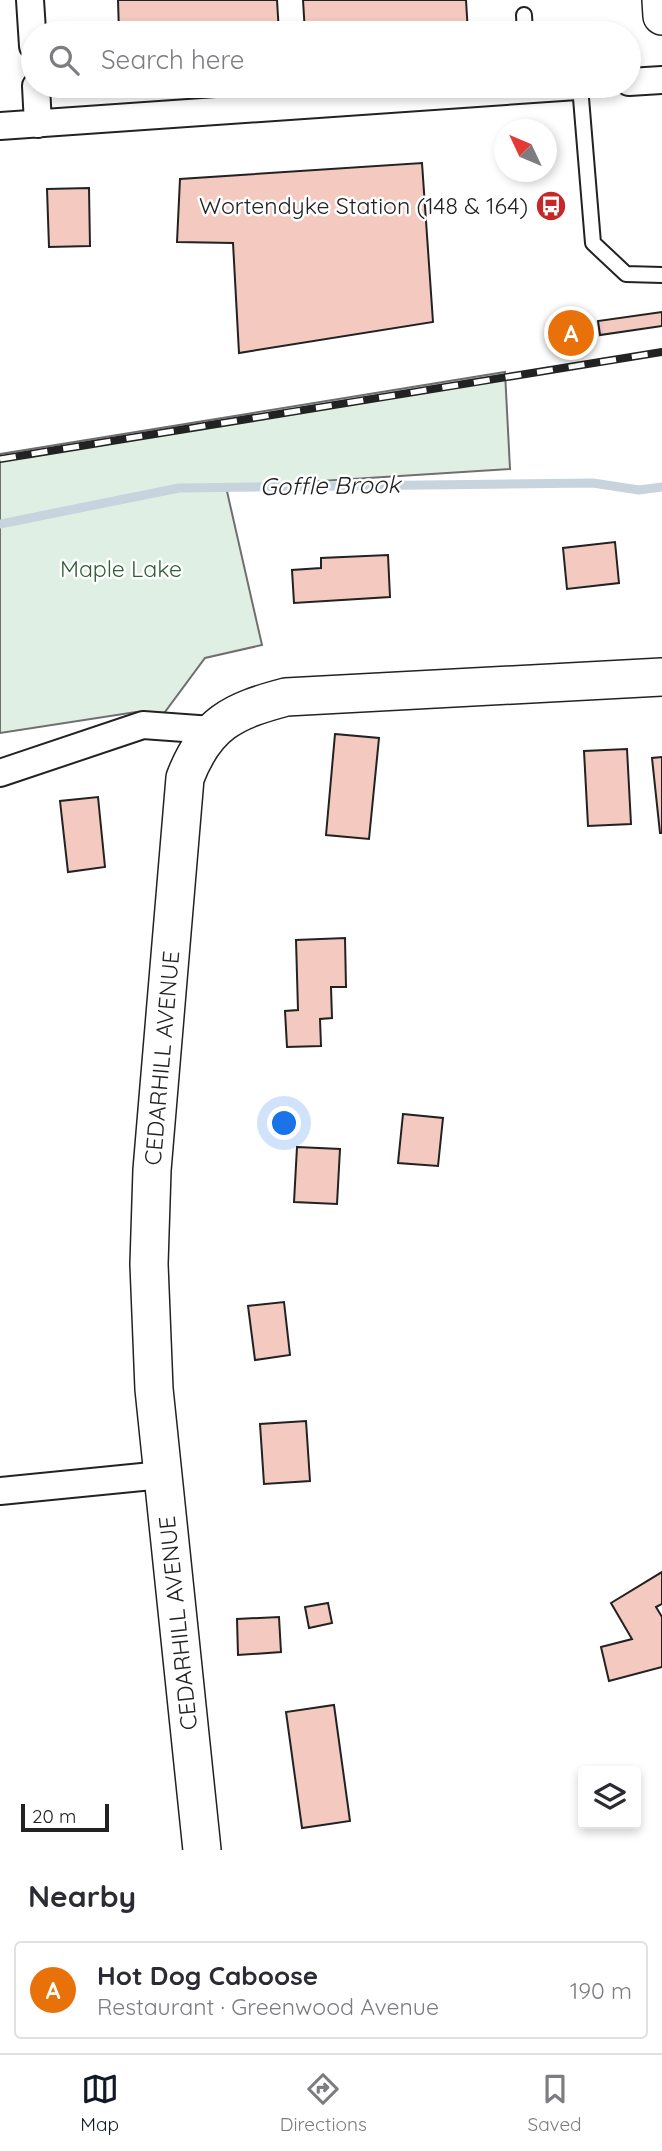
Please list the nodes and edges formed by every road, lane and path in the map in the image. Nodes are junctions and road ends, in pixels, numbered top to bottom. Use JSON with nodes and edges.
{"nodes":[{"id":1,"x":30,"y":0,"type":"edge"},
{"id":2,"x":661,"y":0,"type":"edge"},
{"id":3,"x":524,"y":15,"type":"dead end"},
{"id":4,"x":662,"y":16,"type":"edge"},
{"id":5,"x":31,"y":21,"type":"edge"},
{"id":6,"x":524,"y":21,"type":"edge"},
{"id":7,"x":662,"y":80,"type":"edge"},
{"id":8,"x":641,"y":81,"type":"edge"},
{"id":9,"x":37,"y":98,"type":"edge"},
{"id":10,"x":392,"y":98,"type":"edge"},
{"id":11,"x":580,"y":98,"type":"edge"},
{"id":12,"x":38,"y":124,"type":"junction"},
{"id":13,"x":0,"y":126,"type":"edge"},
{"id":14,"x":662,"y":275,"type":"edge"},
{"id":15,"x":662,"y":677,"type":"edge"},
{"id":16,"x":212,"y":730,"type":"junction"},
{"id":17,"x":0,"y":773,"type":"edge"},
{"id":18,"x":162,"y":1475,"type":"junction"},
{"id":19,"x":0,"y":1491,"type":"edge"},
{"id":20,"x":202,"y":1850,"type":"edge"}],
"edges":[{"from":1,"to":5,"type":"street"},
{"from":2,"to":4,"type":"street"},
{"from":3,"to":6,"type":"lane"},
{"from":7,"to":8,"type":"street"},
{"from":9,"to":12,"type":"street"},
{"from":10,"to":12,"type":"street"},
{"from":11,"to":14,"type":"lane"},
{"from":12,"to":13,"type":"street"},
{"from":15,"to":16,"type":"street","name":"CEDARHILL AVENUE"},
{"from":16,"to":17,"type":"street"},
{"from":16,"to":18,"type":"street","name":"CEDARHILL AVENUE"},
{"from":18,"to":19,"type":"street"},
{"from":18,"to":20,"type":"street","name":"CEDARHILL AVENUE"}]}
